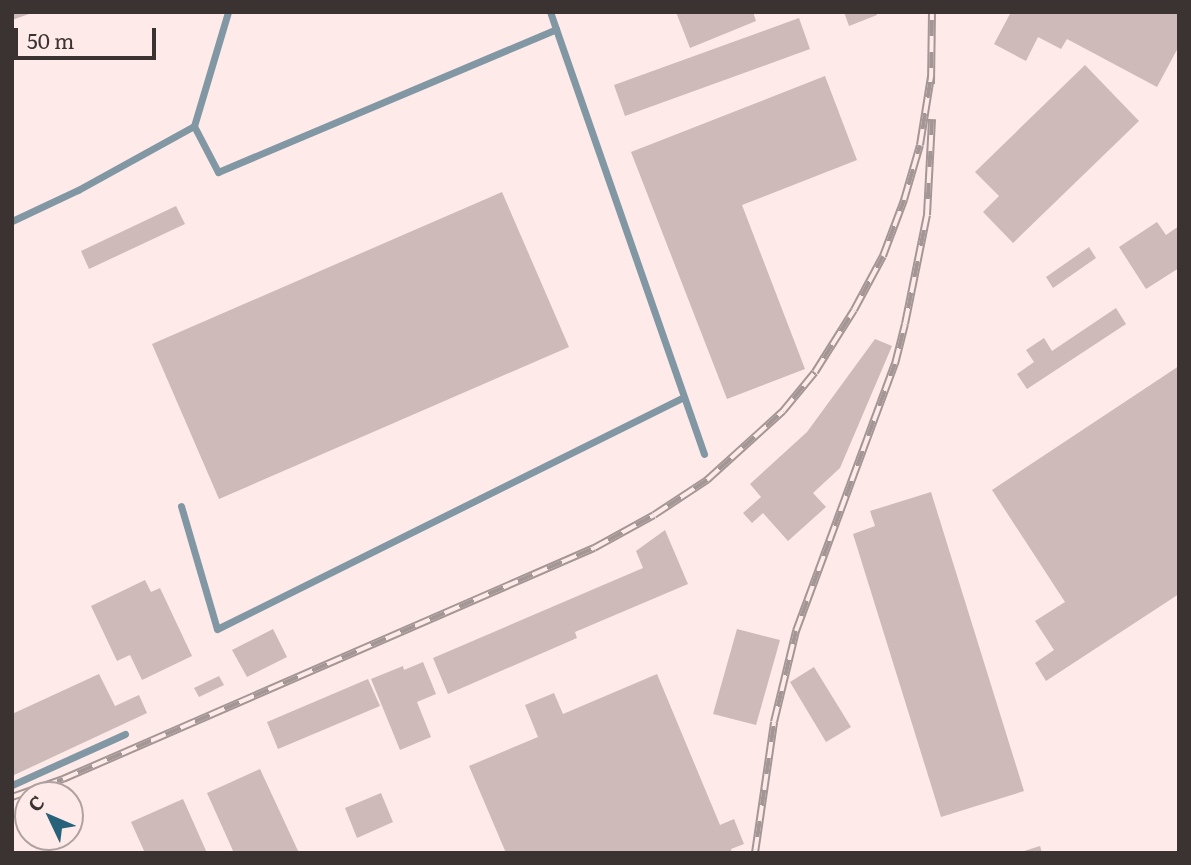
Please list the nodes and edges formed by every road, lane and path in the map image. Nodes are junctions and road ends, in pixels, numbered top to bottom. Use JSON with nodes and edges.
{"nodes":[{"id":1,"x":228,"y":12,"type":"edge"},
{"id":2,"x":550,"y":12,"type":"edge"},
{"id":3,"x":556,"y":29,"type":"junction"},
{"id":4,"x":194,"y":126,"type":"junction"},
{"id":5,"x":12,"y":221,"type":"edge"},
{"id":6,"x":684,"y":397,"type":"junction"},
{"id":7,"x":704,"y":454,"type":"dead end"},
{"id":8,"x":181,"y":506,"type":"dead end"},
{"id":9,"x":125,"y":734,"type":"dead end"},
{"id":10,"x":12,"y":785,"type":"edge"}],
"edges":[{"from":1,"to":4,"type":"lane"},
{"from":2,"to":3,"type":"lane"},
{"from":3,"to":4,"type":"lane"},
{"from":3,"to":6,"type":"lane"},
{"from":4,"to":5,"type":"lane"},
{"from":6,"to":7,"type":"lane"},
{"from":6,"to":8,"type":"lane"},
{"from":9,"to":10,"type":"lane"}]}
